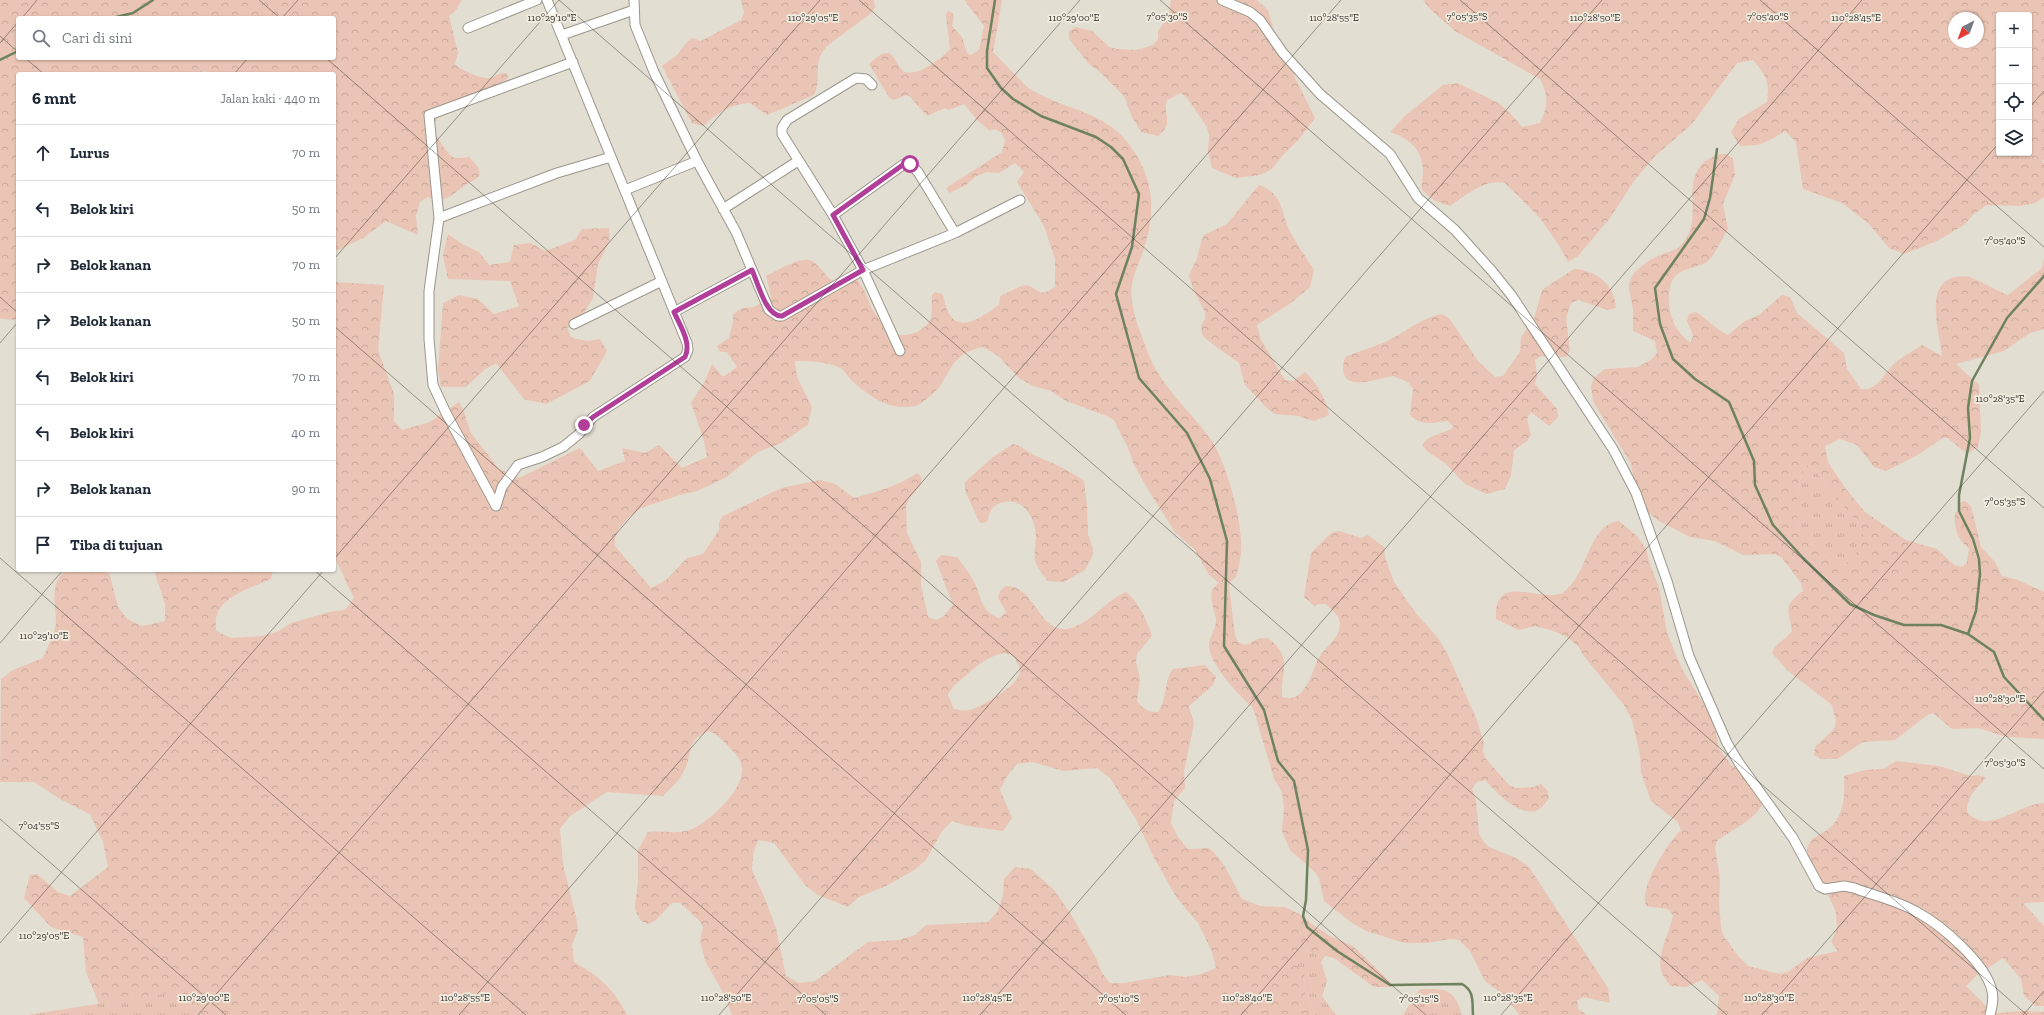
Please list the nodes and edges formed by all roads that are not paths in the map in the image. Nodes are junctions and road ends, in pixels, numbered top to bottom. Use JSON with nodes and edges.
{"nodes":[{"id":1,"x":537,"y":0,"type":"edge"},
{"id":2,"x":547,"y":0,"type":"edge"},
{"id":3,"x":634,"y":0,"type":"edge"},
{"id":4,"x":1222,"y":0,"type":"edge"},
{"id":5,"x":634,"y":10,"type":"junction"},
{"id":6,"x":468,"y":28,"type":"dead end"},
{"id":7,"x":562,"y":35,"type":"junction"},
{"id":8,"x":573,"y":62,"type":"junction"},
{"id":9,"x":872,"y":85,"type":"dead end"},
{"id":10,"x":611,"y":158,"type":"junction"},
{"id":11,"x":697,"y":161,"type":"junction"},
{"id":12,"x":798,"y":161,"type":"junction"},
{"id":13,"x":625,"y":190,"type":"junction"},
{"id":14,"x":1020,"y":200,"type":"dead end"},
{"id":15,"x":723,"y":209,"type":"junction"},
{"id":16,"x":833,"y":215,"type":"junction"},
{"id":17,"x":439,"y":218,"type":"junction"},
{"id":18,"x":955,"y":233,"type":"junction"},
{"id":19,"x":752,"y":270,"type":"junction"},
{"id":20,"x":863,"y":270,"type":"junction"},
{"id":21,"x":662,"y":281,"type":"junction"},
{"id":22,"x":674,"y":312,"type":"junction"},
{"id":23,"x":574,"y":324,"type":"dead end"},
{"id":24,"x":900,"y":350,"type":"dead end"},
{"id":25,"x":1990,"y":1015,"type":"edge"}],
"edges":[{"from":1,"to":6,"type":"street"},
{"from":2,"to":7,"type":"street"},
{"from":3,"to":5,"type":"street"},
{"from":4,"to":25,"type":"street"},
{"from":5,"to":7,"type":"street"},
{"from":5,"to":11,"type":"street"},
{"from":7,"to":8,"type":"street"},
{"from":8,"to":10,"type":"street"},
{"from":8,"to":17,"type":"street"},
{"from":9,"to":12,"type":"street"},
{"from":10,"to":13,"type":"street"},
{"from":10,"to":17,"type":"street"},
{"from":11,"to":13,"type":"street"},
{"from":11,"to":15,"type":"street"},
{"from":12,"to":15,"type":"street"},
{"from":12,"to":16,"type":"street"},
{"from":13,"to":21,"type":"street"},
{"from":14,"to":18,"type":"street"},
{"from":15,"to":19,"type":"street"},
{"from":16,"to":18,"type":"street"},
{"from":16,"to":20,"type":"street"},
{"from":17,"to":22,"type":"street"},
{"from":18,"to":20,"type":"street"},
{"from":19,"to":20,"type":"street"},
{"from":19,"to":22,"type":"street"},
{"from":20,"to":24,"type":"street"},
{"from":21,"to":22,"type":"street"},
{"from":21,"to":23,"type":"street"}]}
